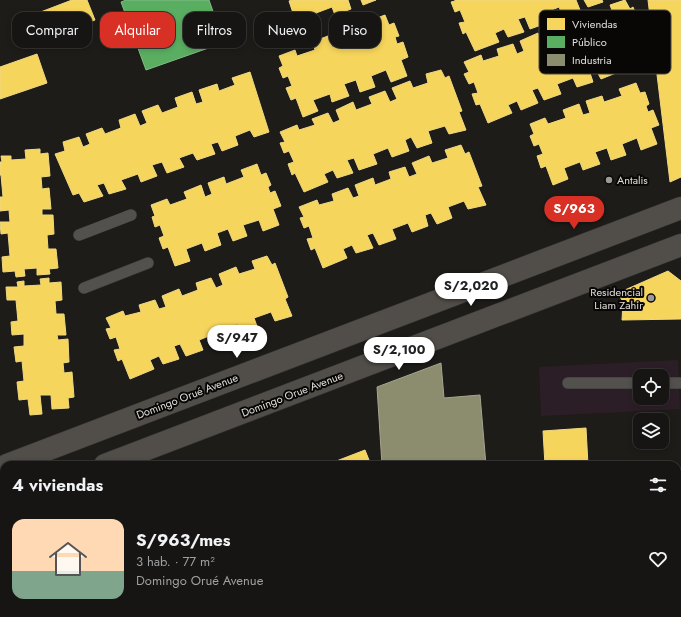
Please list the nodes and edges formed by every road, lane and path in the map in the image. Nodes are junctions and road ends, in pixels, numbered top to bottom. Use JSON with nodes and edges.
{"nodes":[{"id":1,"x":681,"y":208,"type":"edge"},
{"id":2,"x":131,"y":215,"type":"dead end"},
{"id":3,"x":79,"y":235,"type":"dead end"},
{"id":4,"x":681,"y":246,"type":"edge"},
{"id":5,"x":148,"y":263,"type":"dead end"},
{"id":6,"x":480,"y":284,"type":"junction"},
{"id":7,"x":84,"y":288,"type":"dead end"},
{"id":8,"x":493,"y":317,"type":"junction"},
{"id":9,"x":568,"y":383,"type":"dead end"},
{"id":10,"x":633,"y":383,"type":"edge"},
{"id":11,"x":669,"y":383,"type":"edge"},
{"id":12,"x":681,"y":383,"type":"edge"},
{"id":13,"x":17,"y":461,"type":"edge"},
{"id":14,"x":115,"y":461,"type":"edge"}],
"edges":[{"from":1,"to":6,"type":"main road","name":"Domingo Orué Avenue"},
{"from":2,"to":3,"type":"lane"},
{"from":4,"to":8,"type":"main road","name":"Domingo Orue Avenue"},
{"from":5,"to":7,"type":"lane"},
{"from":6,"to":8,"type":"main road"},
{"from":6,"to":13,"type":"main road","name":"Domingo Orué Avenue"},
{"from":8,"to":14,"type":"main road","name":"Domingo Orue Avenue"},
{"from":9,"to":10,"type":"lane"},
{"from":11,"to":12,"type":"lane"}]}
